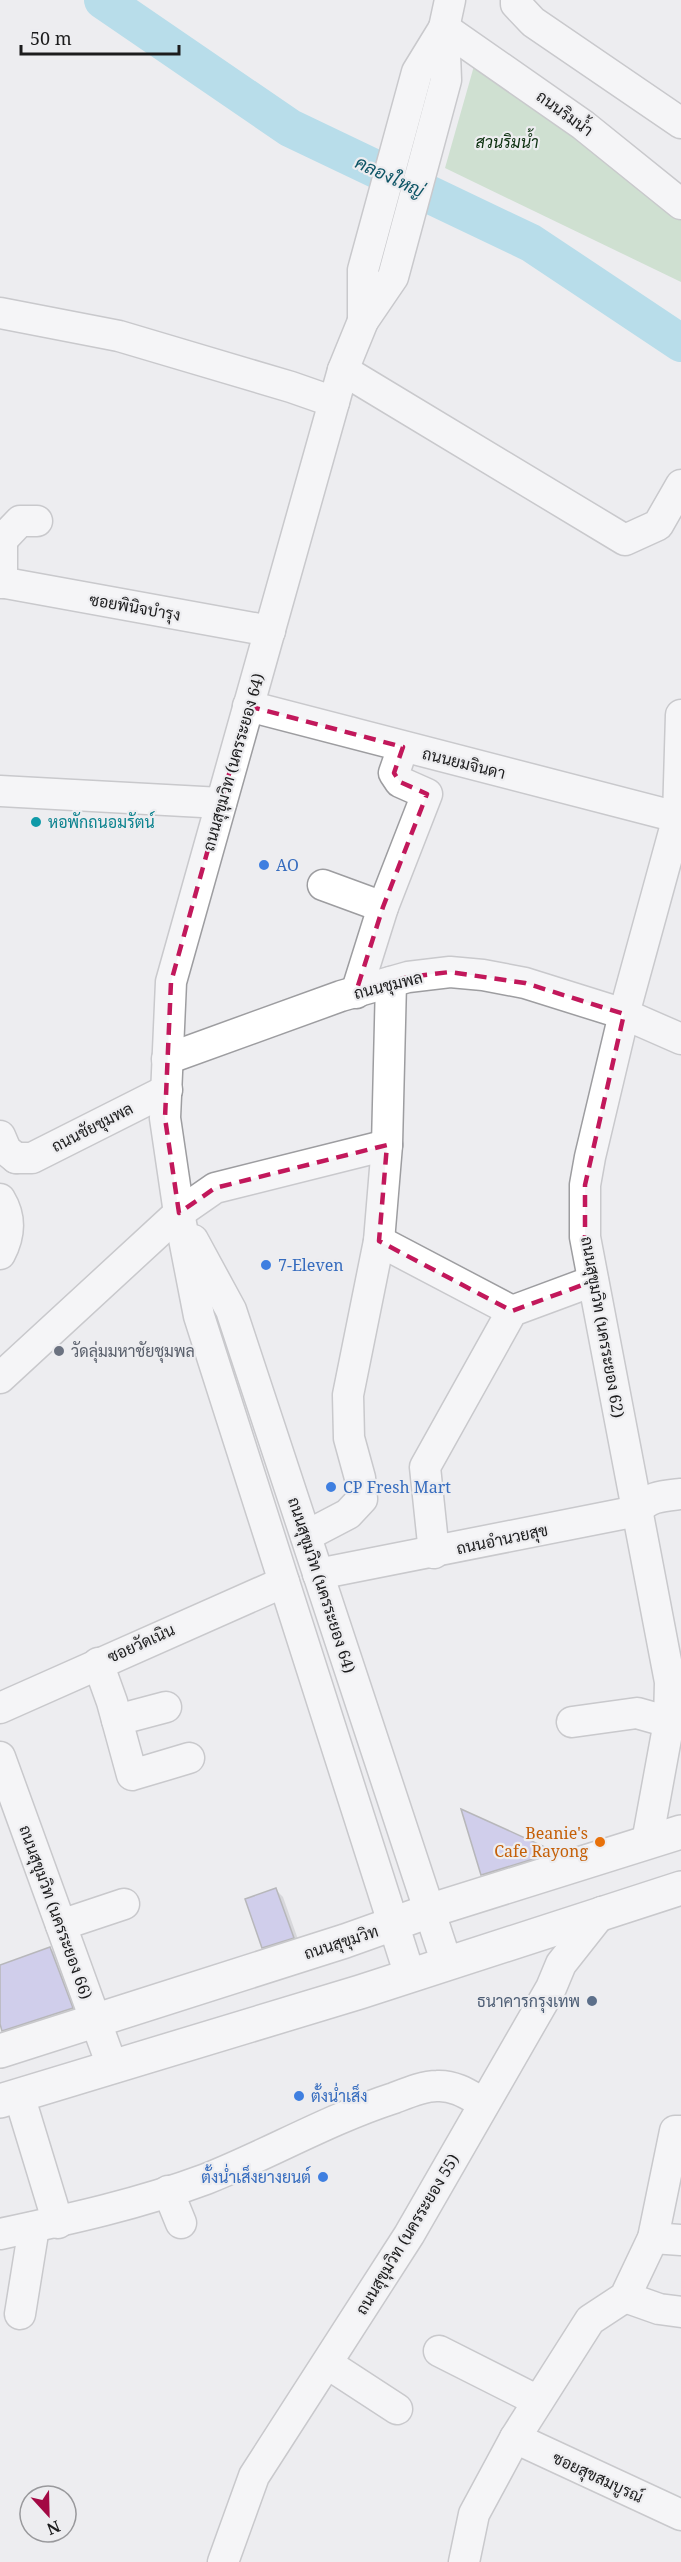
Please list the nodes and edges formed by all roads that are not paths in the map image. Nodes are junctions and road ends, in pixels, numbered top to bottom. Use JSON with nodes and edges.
{"nodes":[{"id":1,"x":516,"y":0,"type":"edge"},
{"id":2,"x":447,"y":14,"type":"edge"},
{"id":3,"x":681,"y":123,"type":"edge"},
{"id":4,"x":681,"y":204,"type":"edge"},
{"id":5,"x":0,"y":313,"type":"edge"},
{"id":6,"x":363,"y":321,"type":"junction"},
{"id":7,"x":343,"y":370,"type":"junction"},
{"id":8,"x":334,"y":402,"type":"junction"},
{"id":9,"x":681,"y":485,"type":"edge"},
{"id":10,"x":37,"y":521,"type":"dead end"},
{"id":11,"x":1,"y":540,"type":"edge"},
{"id":12,"x":1,"y":583,"type":"edge"},
{"id":13,"x":270,"y":631,"type":"junction"},
{"id":14,"x":248,"y":706,"type":"junction"},
{"id":15,"x":681,"y":716,"type":"edge"},
{"id":16,"x":403,"y":747,"type":"junction"},
{"id":17,"x":0,"y":791,"type":"edge"},
{"id":18,"x":221,"y":803,"type":"junction"},
{"id":19,"x":680,"y":818,"type":"edge"},
{"id":20,"x":323,"y":885,"type":"dead end"},
{"id":21,"x":383,"y":907,"type":"junction"},
{"id":22,"x":391,"y":982,"type":"junction"},
{"id":23,"x":356,"y":993,"type":"junction"},
{"id":24,"x":624,"y":1014,"type":"junction"},
{"id":25,"x":681,"y":1039,"type":"edge"},
{"id":26,"x":167,"y":1059,"type":"junction"},
{"id":27,"x":167,"y":1090,"type":"junction"},
{"id":28,"x":387,"y":1145,"type":"junction"},
{"id":29,"x":5,"y":1155,"type":"edge"},
{"id":30,"x":0,"y":1199,"type":"edge"},
{"id":31,"x":179,"y":1213,"type":"junction"},
{"id":32,"x":379,"y":1241,"type":"junction"},
{"id":33,"x":0,"y":1254,"type":"edge"},
{"id":34,"x":593,"y":1281,"type":"junction"},
{"id":35,"x":512,"y":1311,"type":"junction"},
{"id":36,"x":0,"y":1378,"type":"edge"},
{"id":37,"x":681,"y":1494,"type":"edge"},
{"id":38,"x":637,"y":1511,"type":"junction"},
{"id":39,"x":306,"y":1536,"type":"junction"},
{"id":40,"x":434,"y":1553,"type":"junction"},
{"id":41,"x":318,"y":1574,"type":"junction"},
{"id":42,"x":284,"y":1582,"type":"junction"},
{"id":43,"x":98,"y":1663,"type":"junction"},
{"id":44,"x":165,"y":1707,"type":"dead end"},
{"id":45,"x":0,"y":1708,"type":"edge"},
{"id":46,"x":117,"y":1720,"type":"junction"},
{"id":47,"x":572,"y":1722,"type":"dead end"},
{"id":48,"x":669,"y":1722,"type":"junction"},
{"id":49,"x":0,"y":1757,"type":"edge"},
{"id":50,"x":189,"y":1758,"type":"dead end"},
{"id":51,"x":681,"y":1832,"type":"edge"},
{"id":52,"x":647,"y":1842,"type":"junction"},
{"id":53,"x":681,"y":1888,"type":"edge"},
{"id":54,"x":124,"y":1904,"type":"dead end"},
{"id":55,"x":430,"y":1911,"type":"junction"},
{"id":56,"x":602,"y":1912,"type":"junction"},
{"id":57,"x":394,"y":1924,"type":"junction"},
{"id":58,"x":61,"y":1925,"type":"junction"},
{"id":59,"x":447,"y":1964,"type":"junction"},
{"id":60,"x":410,"y":1976,"type":"junction"},
{"id":61,"x":96,"y":2021,"type":"junction"},
{"id":62,"x":0,"y":2051,"type":"edge"},
{"id":63,"x":112,"y":2066,"type":"junction"},
{"id":64,"x":9,"y":2098,"type":"edge"},
{"id":65,"x":483,"y":2103,"type":"junction"},
{"id":66,"x":681,"y":2131,"type":"edge"},
{"id":67,"x":168,"y":2191,"type":"junction"},
{"id":68,"x":181,"y":2223,"type":"dead end"},
{"id":69,"x":46,"y":2225,"type":"junction"},
{"id":70,"x":0,"y":2234,"type":"edge"},
{"id":71,"x":667,"y":2239,"type":"edge"},
{"id":72,"x":625,"y":2297,"type":"junction"},
{"id":73,"x":681,"y":2312,"type":"edge"},
{"id":74,"x":20,"y":2314,"type":"dead end"},
{"id":75,"x":439,"y":2351,"type":"dead end"},
{"id":76,"x":328,"y":2364,"type":"junction"},
{"id":77,"x":538,"y":2401,"type":"junction"},
{"id":78,"x":397,"y":2409,"type":"dead end"},
{"id":79,"x":515,"y":2438,"type":"junction"},
{"id":80,"x":681,"y":2515,"type":"edge"},
{"id":81,"x":223,"y":2562,"type":"edge"},
{"id":82,"x":464,"y":2562,"type":"edge"}],
"edges":[{"from":1,"to":3,"type":"street"},
{"from":2,"to":4,"type":"street","name":"ถนนริมน้ำ"},
{"from":2,"to":6,"type":"street","name":"ถนนสุขุมวิท (นครระยอง 64)"},
{"from":2,"to":6,"type":"street","name":"ถนนสุขุมวิท (นครระยอง 64)"},
{"from":5,"to":8,"type":"street"},
{"from":6,"to":7,"type":"street","name":"ถนนสุขุมวิท (นครระยอง 64)"},
{"from":7,"to":8,"type":"street","name":"ถนนสุขุมวิท (นครระยอง 64)"},
{"from":7,"to":9,"type":"street"},
{"from":8,"to":13,"type":"street","name":"ถนนสุขุมวิท (นครระยอง 64)"},
{"from":10,"to":11,"type":"street"},
{"from":11,"to":12,"type":"street"},
{"from":12,"to":13,"type":"street","name":"ซอยพินิจบำรุง"},
{"from":13,"to":14,"type":"street","name":"ถนนสุขุมวิท (นครระยอง 64)"},
{"from":14,"to":16,"type":"street","name":"ถนนยมจินดา"},
{"from":14,"to":18,"type":"street","name":"ถนนสุขุมวิท (นครระยอง 64)"},
{"from":15,"to":19,"type":"street","name":"ถนนสุขุมวิท (นครระยอง 62)"},
{"from":16,"to":19,"type":"street","name":"ถนนยมจินดา"},
{"from":16,"to":21,"type":"street"},
{"from":17,"to":18,"type":"street"},
{"from":18,"to":26,"type":"street","name":"ถนนสุขุมวิท (นครระยอง 64)"},
{"from":19,"to":24,"type":"street","name":"ถนนสุขุมวิท (นครระยอง 62)"},
{"from":20,"to":21,"type":"street"},
{"from":21,"to":23,"type":"street"},
{"from":22,"to":23,"type":"street","name":"ถนนชุมพล"},
{"from":22,"to":24,"type":"street","name":"ถนนชุมพล"},
{"from":22,"to":28,"type":"street"},
{"from":23,"to":26,"type":"street","name":"ถนนชุมพล"},
{"from":24,"to":25,"type":"street","name":"ถนนชุมพล"},
{"from":24,"to":34,"type":"street","name":"ถนนสุขุมวิท (นครระยอง 62)"},
{"from":26,"to":27,"type":"street","name":"ถนนสุขุมวิท (นครระยอง 64)"},
{"from":27,"to":29,"type":"street","name":"ถนนชัยชุมพล"},
{"from":27,"to":31,"type":"street","name":"ถนนสุขุมวิท (นครระยอง 64)"},
{"from":28,"to":31,"type":"street"},
{"from":28,"to":32,"type":"street"},
{"from":30,"to":33,"type":"street"},
{"from":31,"to":36,"type":"street"},
{"from":31,"to":39,"type":"street","name":"ถนนสุขุมวิท (นครระยอง 64)"},
{"from":31,"to":42,"type":"street","name":"ถนนสุขุมวิท (นครระยอง 64)"},
{"from":32,"to":35,"type":"street"},
{"from":32,"to":39,"type":"street"},
{"from":34,"to":35,"type":"street"},
{"from":34,"to":38,"type":"street","name":"ถนนสุขุมวิท (นครระยอง 62)"},
{"from":35,"to":40,"type":"street"},
{"from":37,"to":38,"type":"street","name":"ถนนอำนวยสุข"},
{"from":38,"to":40,"type":"street","name":"ถนนอำนวยสุข"},
{"from":38,"to":48,"type":"street","name":"ถนนสุขุมวิท (นครระยอง 62)"},
{"from":39,"to":41,"type":"street","name":"ถนนสุขุมวิท (นครระยอง 64)"},
{"from":40,"to":41,"type":"street","name":"ถนนอำนวยสุข"},
{"from":41,"to":55,"type":"street","name":"ถนนสุขุมวิท (นครระยอง 64)"},
{"from":42,"to":43,"type":"street","name":"ซอยวัดเนิน"},
{"from":42,"to":57,"type":"street","name":"ถนนสุขุมวิท (นครระยอง 64)"},
{"from":43,"to":45,"type":"street","name":"ซอยวัดเนิน"},
{"from":43,"to":46,"type":"street"},
{"from":44,"to":46,"type":"street"},
{"from":46,"to":50,"type":"street"},
{"from":47,"to":48,"type":"street"},
{"from":48,"to":52,"type":"street","name":"ถนนสุขุมวิท (นครระยอง 62)"},
{"from":49,"to":58,"type":"street","name":"ถนนสุขุมวิท (นครระยอง 66)"},
{"from":51,"to":52,"type":"main road","name":"ถนนสุขุมวิท"},
{"from":52,"to":55,"type":"main road","name":"ถนนสุขุมวิท"},
{"from":53,"to":56,"type":"main road"},
{"from":54,"to":58,"type":"street"},
{"from":55,"to":57,"type":"main road","name":"ถนนสุขุมวิท"},
{"from":55,"to":59,"type":"street","name":"ถนนสุขุมวิท (นครระยอง 64)"},
{"from":56,"to":59,"type":"main road"},
{"from":56,"to":65,"type":"street","name":"ถนนสุขุมวิท (นครระยอง 55)"},
{"from":57,"to":60,"type":"street","name":"ถนนสุขุมวิท (นครระยอง 64)"},
{"from":57,"to":61,"type":"main road","name":"ถนนสุขุมวิท"},
{"from":58,"to":61,"type":"street","name":"ถนนสุขุมวิท (นครระยอง 66)"},
{"from":59,"to":60,"type":"main road"},
{"from":60,"to":63,"type":"main road"},
{"from":61,"to":62,"type":"main road","name":"ถนนสุขุมวิท"},
{"from":61,"to":63,"type":"street","name":"ถนนสุขุมวิท (นครระยอง 66)"},
{"from":63,"to":64,"type":"main road"},
{"from":64,"to":69,"type":"street"},
{"from":65,"to":67,"type":"street"},
{"from":65,"to":76,"type":"street","name":"ถนนสุขุมวิท (นครระยอง 55)"},
{"from":66,"to":71,"type":"street"},
{"from":67,"to":68,"type":"street"},
{"from":67,"to":69,"type":"street"},
{"from":69,"to":70,"type":"street"},
{"from":69,"to":74,"type":"street"},
{"from":71,"to":72,"type":"street"},
{"from":72,"to":73,"type":"street"},
{"from":72,"to":77,"type":"street"},
{"from":75,"to":77,"type":"street"},
{"from":76,"to":78,"type":"street"},
{"from":76,"to":81,"type":"street","name":"ถนนสุขุมวิท (นครระยอง 55)"},
{"from":77,"to":79,"type":"street"},
{"from":79,"to":80,"type":"street","name":"ซอยสุขสมบูรณ์"},
{"from":79,"to":82,"type":"street"}]}
